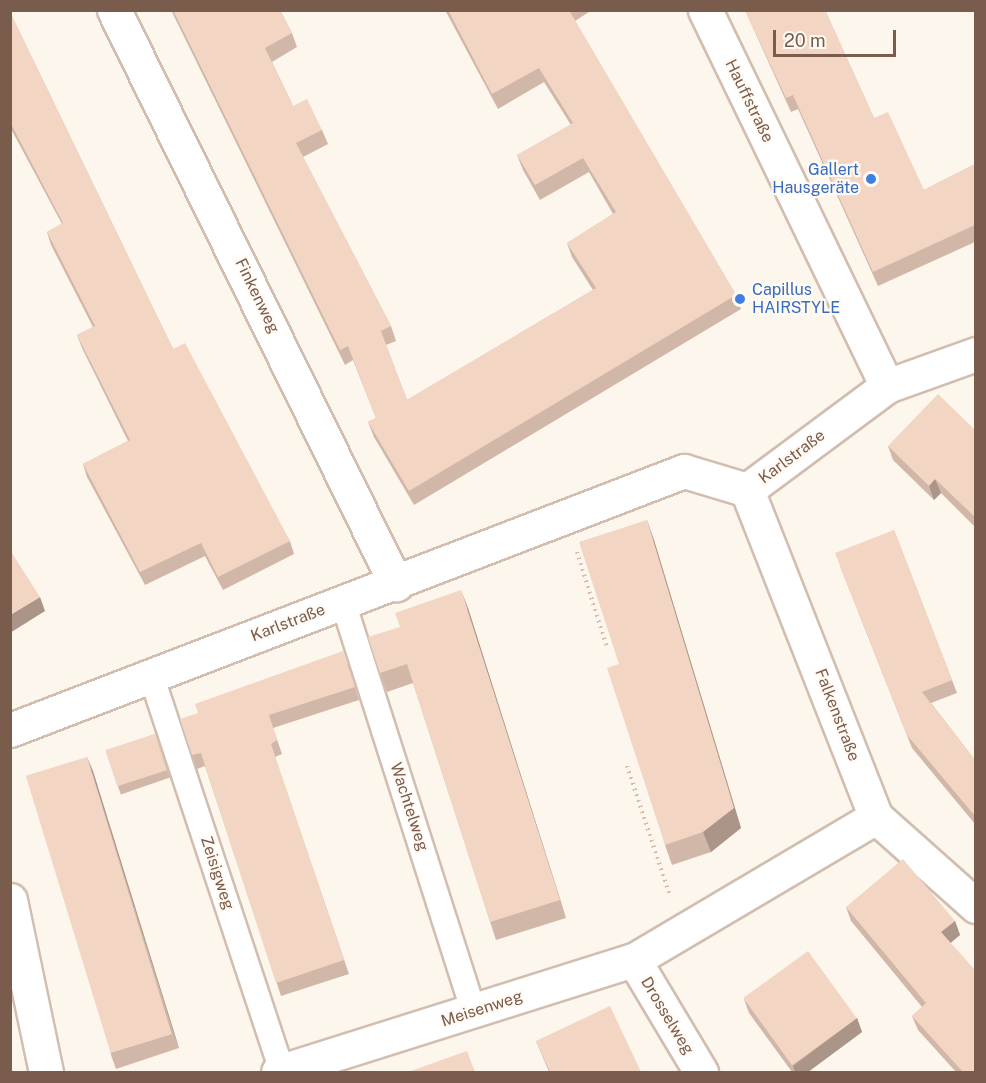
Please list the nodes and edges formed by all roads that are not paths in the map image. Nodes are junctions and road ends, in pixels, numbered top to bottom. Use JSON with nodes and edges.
{"nodes":[{"id":1,"x":114,"y":10,"type":"edge"},
{"id":2,"x":705,"y":10,"type":"edge"},
{"id":3,"x":975,"y":354,"type":"edge"},
{"id":4,"x":887,"y":386,"type":"junction"},
{"id":5,"x":747,"y":490,"type":"junction"},
{"id":6,"x":396,"y":584,"type":"junction"},
{"id":7,"x":344,"y":602,"type":"junction"},
{"id":8,"x":151,"y":675,"type":"junction"},
{"id":9,"x":10,"y":730,"type":"edge"},
{"id":10,"x":876,"y":817,"type":"junction"},
{"id":11,"x":10,"y":900,"type":"edge"},
{"id":12,"x":975,"y":906,"type":"edge"},
{"id":13,"x":634,"y":960,"type":"junction"},
{"id":14,"x":474,"y":1012,"type":"junction"},
{"id":15,"x":348,"y":1062,"type":"edge"},
{"id":16,"x":46,"y":1072,"type":"edge"},
{"id":17,"x":280,"y":1072,"type":"edge"},
{"id":18,"x":701,"y":1072,"type":"edge"}],
"edges":[{"from":1,"to":6,"type":"street","name":"Finkenweg"},
{"from":2,"to":4,"type":"street","name":"Hauffstraße"},
{"from":3,"to":4,"type":"street","name":"Karlstraße"},
{"from":4,"to":5,"type":"street","name":"Karlstraße"},
{"from":5,"to":6,"type":"street","name":"Karlstraße"},
{"from":5,"to":10,"type":"street","name":"Falkenstraße"},
{"from":6,"to":7,"type":"street","name":"Karlstraße"},
{"from":7,"to":8,"type":"street","name":"Karlstraße"},
{"from":7,"to":14,"type":"lane","name":"Wachtelweg"},
{"from":8,"to":9,"type":"street","name":"Karlstraße"},
{"from":8,"to":17,"type":"lane","name":"Zeisigweg"},
{"from":10,"to":12,"type":"street","name":"Falkenstraße"},
{"from":10,"to":13,"type":"street","name":"Meisenweg"},
{"from":11,"to":16,"type":"street"},
{"from":13,"to":14,"type":"street","name":"Meisenweg"},
{"from":13,"to":18,"type":"street","name":"Drosselweg"},
{"from":14,"to":15,"type":"street","name":"Meisenweg"},
{"from":15,"to":17,"type":"street","name":"Meisenweg"}]}
